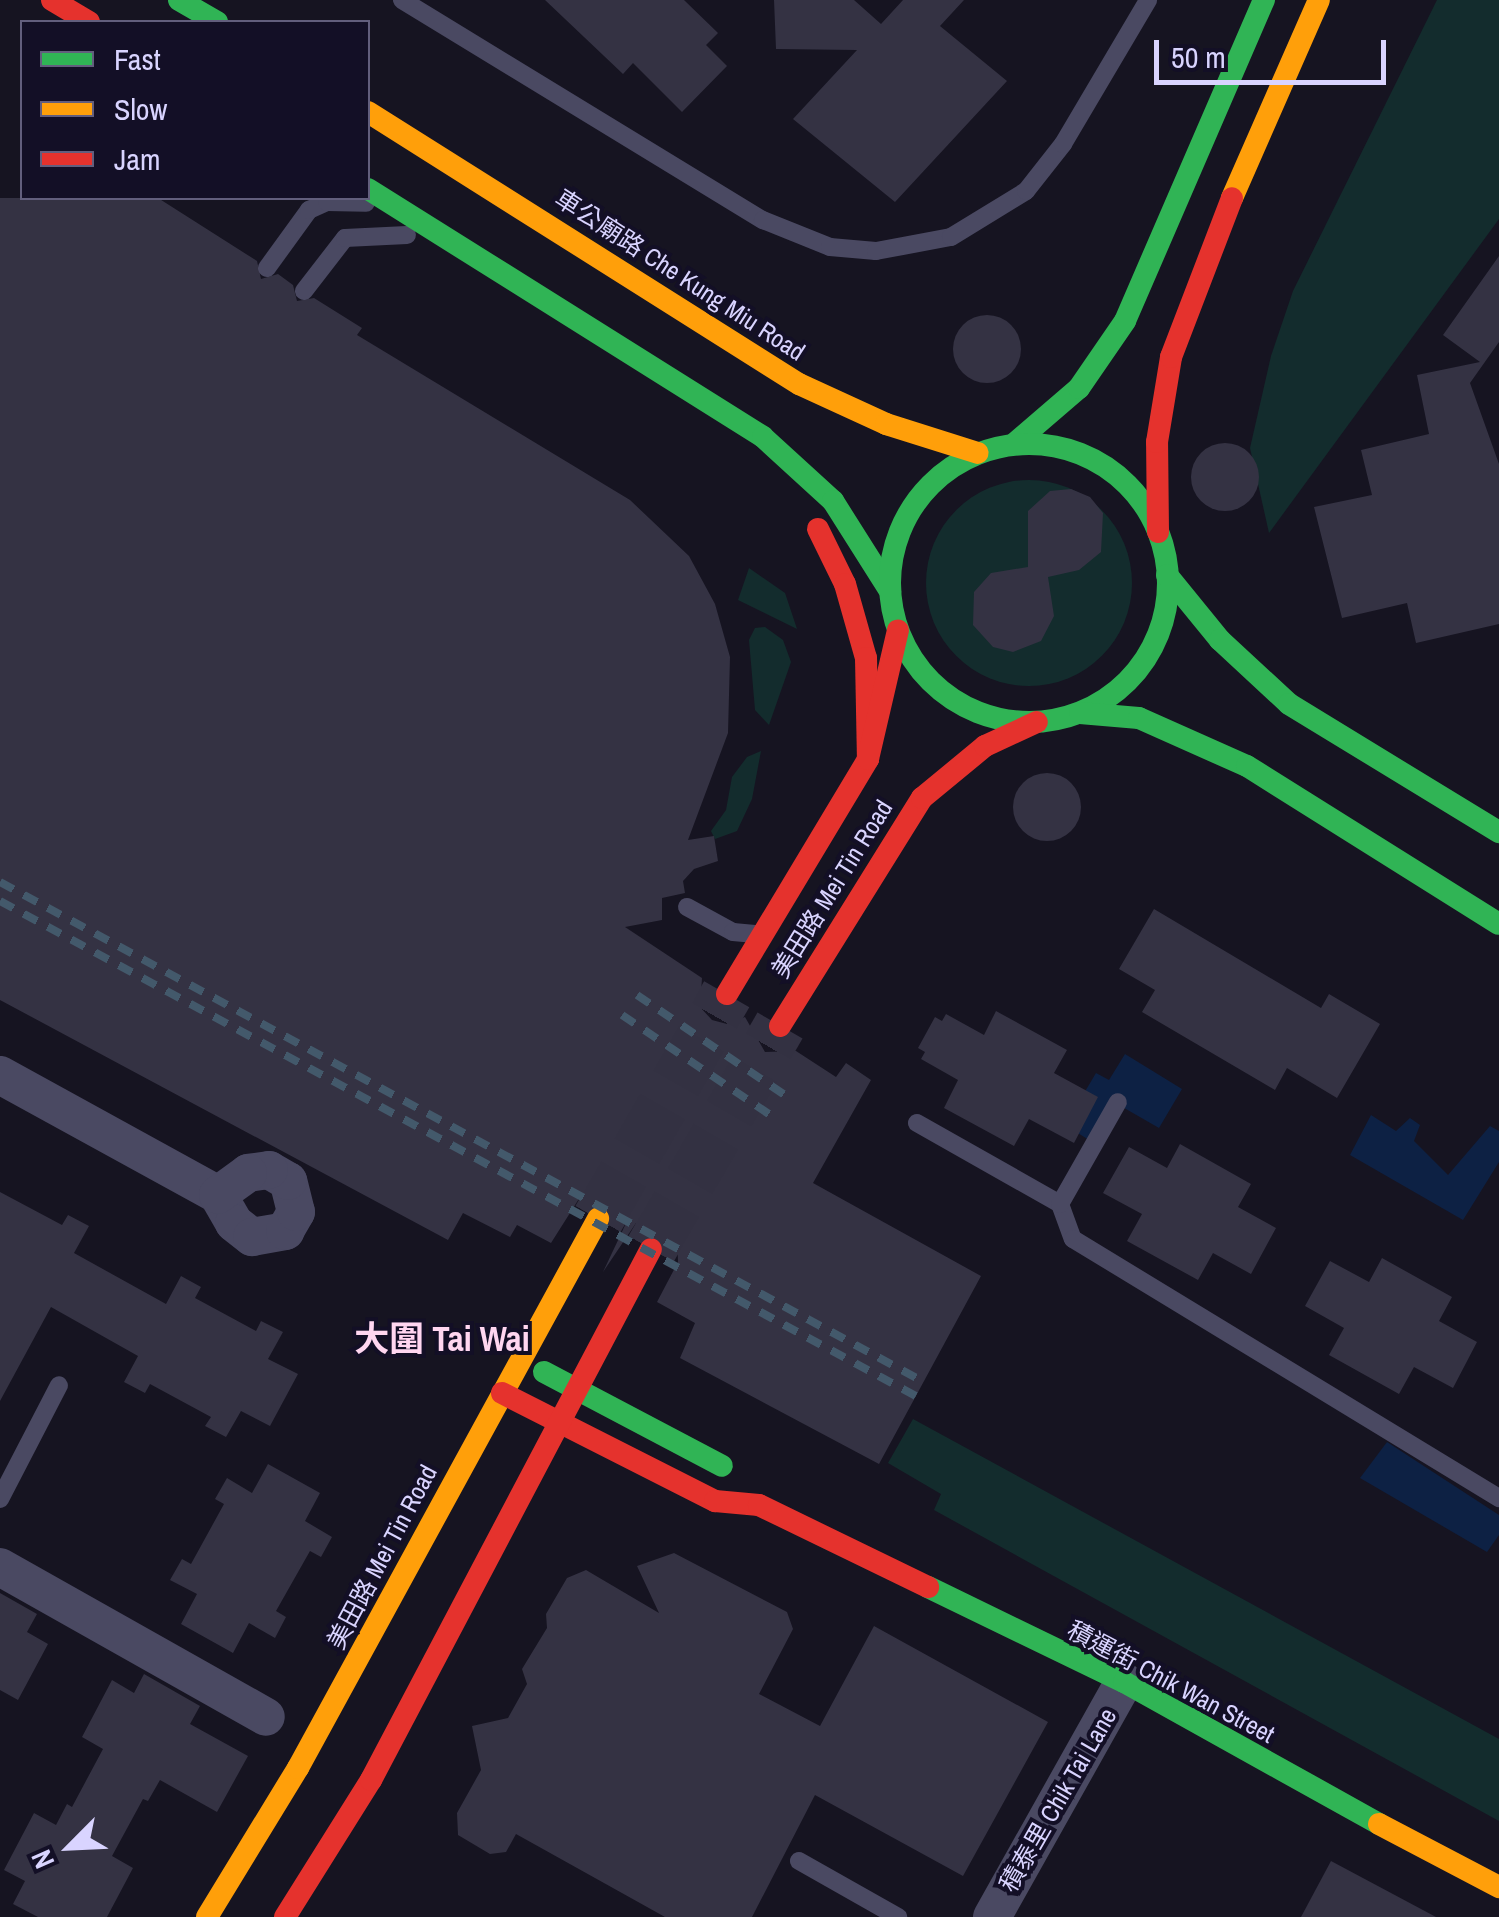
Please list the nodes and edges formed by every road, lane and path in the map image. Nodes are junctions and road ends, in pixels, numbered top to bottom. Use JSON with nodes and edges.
{"nodes":[{"id":1,"x":52,"y":0,"type":"edge"},
{"id":2,"x":179,"y":0,"type":"edge"},
{"id":3,"x":402,"y":0,"type":"edge"},
{"id":4,"x":1148,"y":0,"type":"edge"},
{"id":5,"x":1264,"y":0,"type":"edge"},
{"id":6,"x":1319,"y":0,"type":"edge"},
{"id":7,"x":425,"y":5,"type":"edge"},
{"id":8,"x":86,"y":20,"type":"edge"},
{"id":9,"x":214,"y":20,"type":"edge"},
{"id":10,"x":370,"y":113,"type":"edge"},
{"id":11,"x":370,"y":191,"type":"edge"},
{"id":12,"x":405,"y":212,"type":"junction"},
{"id":13,"x":466,"y":249,"type":"junction"},
{"id":14,"x":267,"y":268,"type":"dead end"},
{"id":15,"x":304,"y":292,"type":"dead end"},
{"id":16,"x":715,"y":404,"type":"junction"},
{"id":17,"x":1016,"y":444,"type":"junction"},
{"id":18,"x":978,"y":453,"type":"junction"},
{"id":19,"x":1158,"y":532,"type":"junction"},
{"id":20,"x":1168,"y":575,"type":"junction"},
{"id":21,"x":890,"y":591,"type":"junction"},
{"id":22,"x":898,"y":630,"type":"junction"},
{"id":23,"x":1080,"y":713,"type":"junction"},
{"id":24,"x":1037,"y":722,"type":"junction"},
{"id":25,"x":868,"y":758,"type":"junction"},
{"id":26,"x":1499,"y":832,"type":"edge"},
{"id":27,"x":688,"y":907,"type":"dead end"},
{"id":28,"x":1499,"y":924,"type":"edge"},
{"id":29,"x":766,"y":932,"type":"junction"},
{"id":30,"x":727,"y":994,"type":"tunnel mouth"},
{"id":31,"x":780,"y":1026,"type":"tunnel mouth"},
{"id":32,"x":4,"y":1082,"type":"edge"},
{"id":33,"x":1118,"y":1102,"type":"dead end"},
{"id":34,"x":917,"y":1123,"type":"dead end"},
{"id":35,"x":218,"y":1194,"type":"dead end"},
{"id":36,"x":1060,"y":1204,"type":"junction"},
{"id":37,"x":598,"y":1220,"type":"tunnel mouth"},
{"id":38,"x":650,"y":1249,"type":"tunnel mouth"},
{"id":39,"x":520,"y":1360,"type":"junction"},
{"id":40,"x":59,"y":1385,"type":"dead end"},
{"id":41,"x":575,"y":1388,"type":"junction"},
{"id":42,"x":502,"y":1393,"type":"junction"},
{"id":43,"x":558,"y":1422,"type":"junction"},
{"id":44,"x":1499,"y":1498,"type":"edge"},
{"id":45,"x":0,"y":1499,"type":"edge"},
{"id":46,"x":759,"y":1505,"type":"junction"},
{"id":47,"x":0,"y":1566,"type":"edge"},
{"id":48,"x":1124,"y":1682,"type":"junction"},
{"id":49,"x":266,"y":1717,"type":"dead end"},
{"id":50,"x":799,"y":1861,"type":"dead end"},
{"id":51,"x":1499,"y":1888,"type":"edge"},
{"id":52,"x":207,"y":1917,"type":"edge"},
{"id":53,"x":284,"y":1917,"type":"edge"},
{"id":54,"x":898,"y":1917,"type":"edge"},
{"id":55,"x":992,"y":1917,"type":"edge"}],
"edges":[{"from":1,"to":8,"type":"main road"},
{"from":2,"to":9,"type":"main road"},
{"from":3,"to":7,"type":"lane"},
{"from":4,"to":7,"type":"lane"},
{"from":5,"to":17,"type":"main road"},
{"from":6,"to":19,"type":"main road"},
{"from":10,"to":18,"type":"main road","name":"車公廟路 Che Kung Miu Road"},
{"from":11,"to":12,"type":"main road"},
{"from":12,"to":13,"type":"main road"},
{"from":12,"to":14,"type":"lane"},
{"from":13,"to":15,"type":"lane"},
{"from":13,"to":16,"type":"main road"},
{"from":16,"to":21,"type":"main road"},
{"from":16,"to":25,"type":"main road"},
{"from":17,"to":18,"type":"main road"},
{"from":17,"to":19,"type":"main road"},
{"from":18,"to":21,"type":"main road"},
{"from":19,"to":20,"type":"main road"},
{"from":20,"to":23,"type":"main road"},
{"from":20,"to":26,"type":"main road"},
{"from":21,"to":22,"type":"main road"},
{"from":22,"to":24,"type":"main road"},
{"from":22,"to":25,"type":"main road","name":"美田路 Mei Tin Road"},
{"from":23,"to":24,"type":"main road"},
{"from":23,"to":28,"type":"main road"},
{"from":24,"to":31,"type":"main road","name":"美田路 Mei Tin Road"},
{"from":25,"to":29,"type":"main road","name":"美田路 Mei Tin Road"},
{"from":27,"to":29,"type":"lane"},
{"from":29,"to":30,"type":"main road","name":"美田路 Mei Tin Road"},
{"from":32,"to":35,"type":"street"},
{"from":33,"to":36,"type":"lane"},
{"from":34,"to":36,"type":"lane"},
{"from":36,"to":44,"type":"lane"},
{"from":37,"to":39,"type":"main road","name":"美田路 Mei Tin Road"},
{"from":38,"to":41,"type":"main road"},
{"from":39,"to":41,"type":"main road","name":"積運街 Chik Wan Street"},
{"from":39,"to":42,"type":"main road","name":"美田路 Mei Tin Road"},
{"from":40,"to":45,"type":"lane"},
{"from":41,"to":43,"type":"main road"},
{"from":41,"to":46,"type":"main road","name":"積運街 Chik Wan Street"},
{"from":42,"to":43,"type":"main road","name":"積運街 Chik Wan Street"},
{"from":42,"to":52,"type":"main road","name":"美田路 Mei Tin Road"},
{"from":43,"to":46,"type":"main road","name":"積運街 Chik Wan Street"},
{"from":43,"to":53,"type":"main road"},
{"from":46,"to":48,"type":"main road","name":"積運街 Chik Wan Street"},
{"from":47,"to":49,"type":"street"},
{"from":48,"to":51,"type":"main road","name":"積運街 Chik Wan Street"},
{"from":48,"to":55,"type":"street","name":"積泰里 Chik Tai Lane"},
{"from":50,"to":54,"type":"lane"}]}
